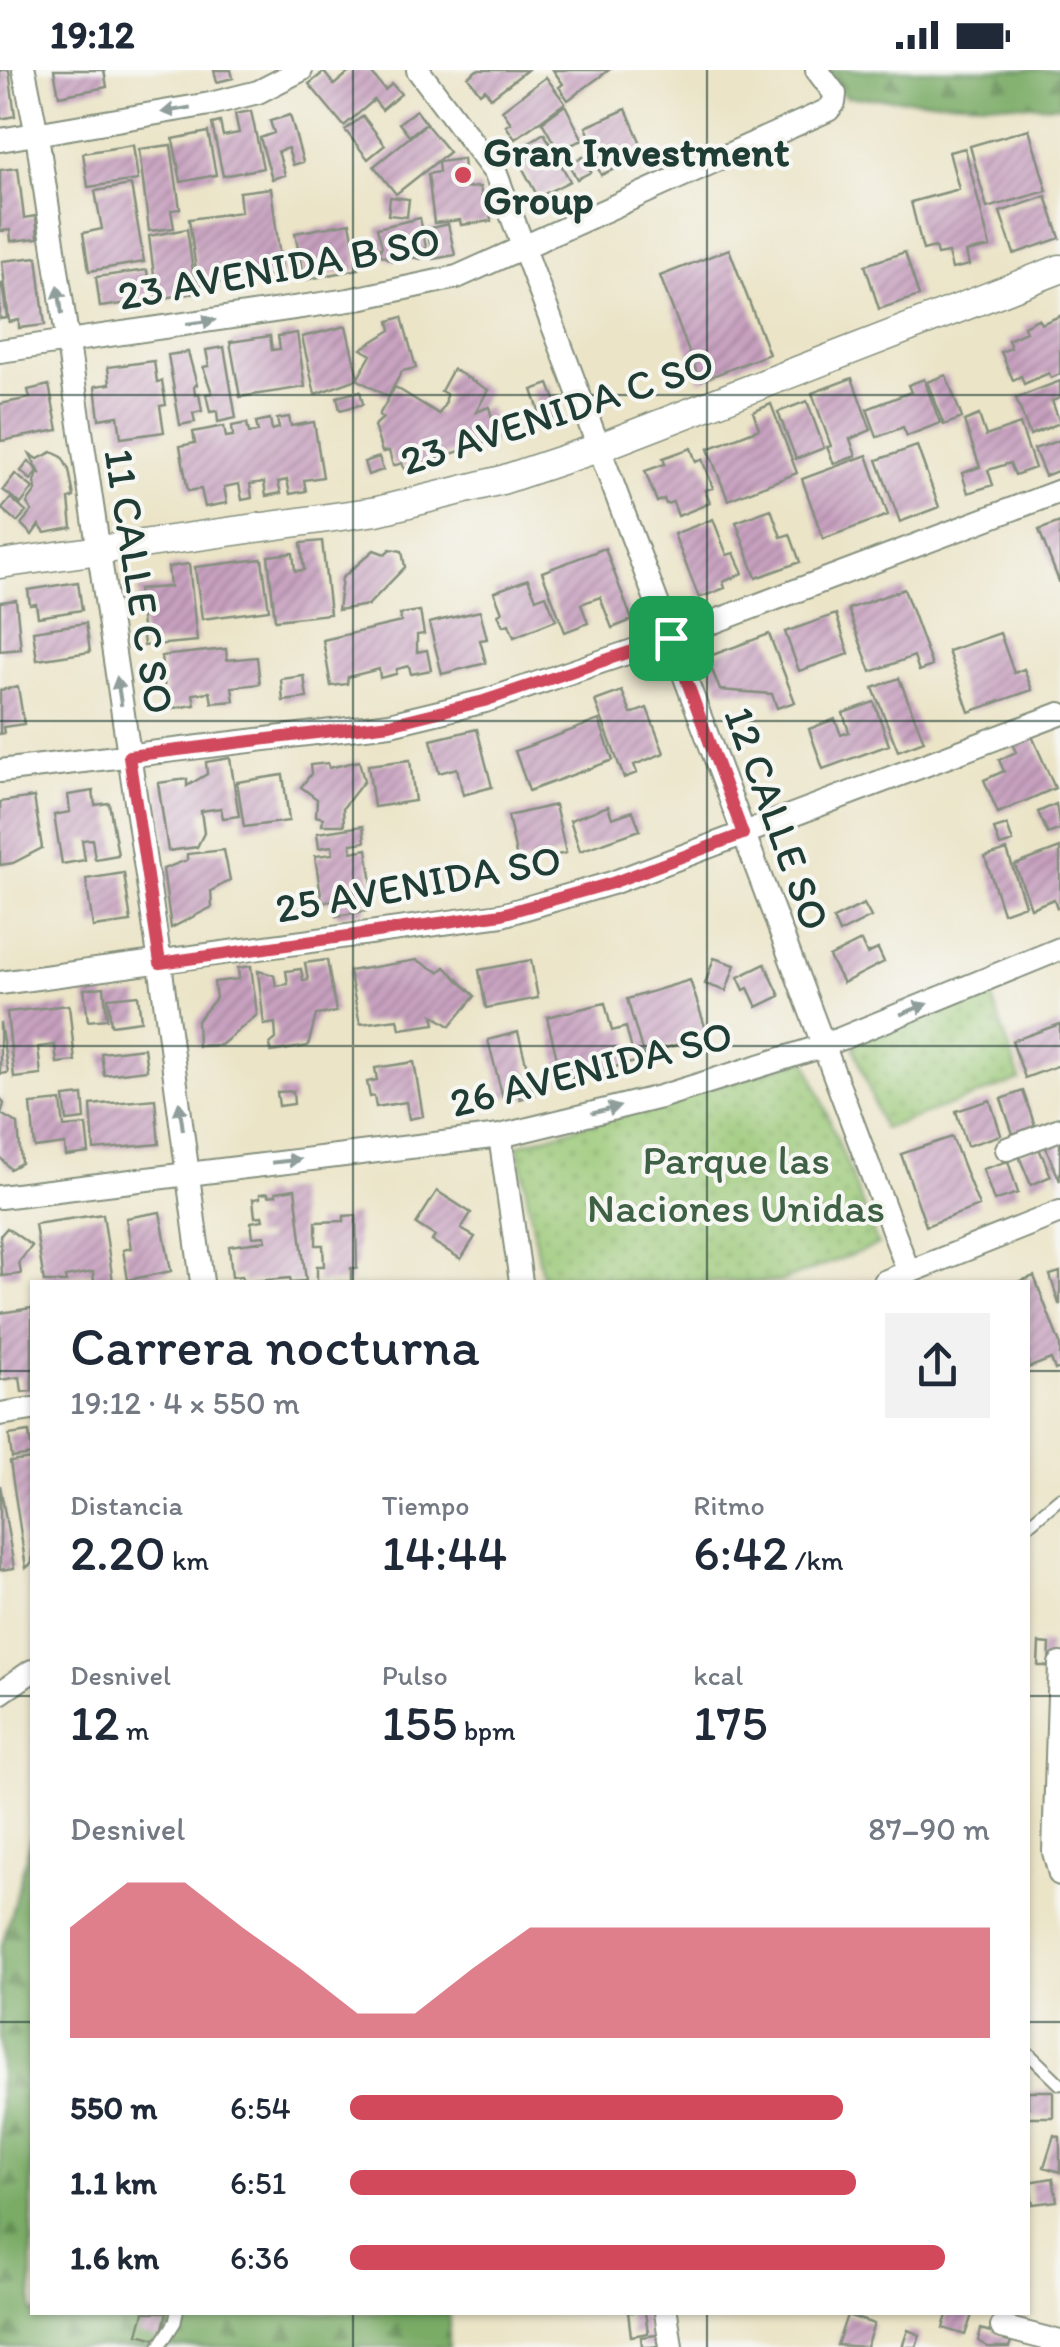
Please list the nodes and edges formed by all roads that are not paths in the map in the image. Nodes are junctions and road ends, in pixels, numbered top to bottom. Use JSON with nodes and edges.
{"nodes":[{"id":1,"x":24,"y":70,"type":"edge"},
{"id":2,"x":302,"y":70,"type":"edge"},
{"id":3,"x":418,"y":70,"type":"edge"},
{"id":4,"x":817,"y":70,"type":"edge"},
{"id":5,"x":36,"y":135,"type":"junction"},
{"id":6,"x":0,"y":140,"type":"edge"},
{"id":7,"x":525,"y":248,"type":"junction"},
{"id":8,"x":1060,"y":269,"type":"edge"},
{"id":9,"x":66,"y":342,"type":"junction"},
{"id":10,"x":0,"y":351,"type":"edge"},
{"id":11,"x":598,"y":448,"type":"junction"},
{"id":12,"x":1060,"y":491,"type":"edge"},
{"id":13,"x":98,"y":552,"type":"junction"},
{"id":14,"x":0,"y":564,"type":"edge"},
{"id":15,"x":671,"y":638,"type":"junction"},
{"id":16,"x":1060,"y":714,"type":"edge"},
{"id":17,"x":129,"y":756,"type":"junction"},
{"id":18,"x":0,"y":771,"type":"edge"},
{"id":19,"x":743,"y":834,"type":"junction"},
{"id":20,"x":1060,"y":949,"type":"edge"},
{"id":21,"x":160,"y":963,"type":"junction"},
{"id":22,"x":0,"y":983,"type":"edge"},
{"id":23,"x":823,"y":1046,"type":"junction"},
{"id":24,"x":1060,"y":1129,"type":"edge"},
{"id":25,"x":500,"y":1136,"type":"junction"},
{"id":26,"x":1007,"y":1149,"type":"dead end"},
{"id":27,"x":189,"y":1172,"type":"junction"},
{"id":28,"x":0,"y":1197,"type":"edge"},
{"id":29,"x":1060,"y":1212,"type":"edge"},
{"id":30,"x":909,"y":1273,"type":"junction"},
{"id":31,"x":202,"y":1280,"type":"edge"},
{"id":32,"x":521,"y":1280,"type":"edge"},
{"id":33,"x":890,"y":1280,"type":"edge"},
{"id":34,"x":30,"y":1409,"type":"edge"},
{"id":35,"x":0,"y":1414,"type":"edge"},
{"id":36,"x":1060,"y":1498,"type":"edge"},
{"id":37,"x":1030,"y":1523,"type":"edge"},
{"id":38,"x":1060,"y":1664,"type":"edge"},
{"id":39,"x":30,"y":1672,"type":"edge"},
{"id":40,"x":0,"y":1693,"type":"edge"},
{"id":41,"x":1060,"y":1874,"type":"edge"},
{"id":42,"x":1030,"y":2056,"type":"edge"},
{"id":43,"x":1060,"y":2084,"type":"edge"},
{"id":44,"x":176,"y":2315,"type":"edge"},
{"id":45,"x":666,"y":2315,"type":"edge"},
{"id":46,"x":1002,"y":2327,"type":"dead end"},
{"id":47,"x":1060,"y":2342,"type":"edge"},
{"id":48,"x":159,"y":2347,"type":"edge"},
{"id":49,"x":671,"y":2347,"type":"edge"}],
"edges":[{"from":1,"to":5,"type":"street","name":"11 CALLE C SO"},
{"from":2,"to":5,"type":"street","one_way":true},
{"from":3,"to":7,"type":"street","name":"12 CALLE SO"},
{"from":4,"to":7,"type":"street","name":"23 AVENIDA B SO"},
{"from":5,"to":6,"type":"street"},
{"from":9,"to":5,"type":"street","name":"11 CALLE C SO","one_way":true},
{"from":9,"to":7,"type":"street","name":"23 AVENIDA B SO","one_way":true},
{"from":7,"to":11,"type":"street","name":"12 CALLE SO"},
{"from":8,"to":11,"type":"street","name":"23 AVENIDA C SO"},
{"from":9,"to":10,"type":"street","name":"23 AVENIDA B SO"},
{"from":9,"to":13,"type":"street","name":"11 CALLE C SO"},
{"from":11,"to":13,"type":"street","name":"23 AVENIDA C SO"},
{"from":11,"to":15,"type":"street","name":"12 CALLE SO"},
{"from":12,"to":15,"type":"street"},
{"from":13,"to":14,"type":"street","name":"23 AVENIDA C SO"},
{"from":17,"to":13,"type":"street","name":"11 CALLE C SO","one_way":true},
{"from":15,"to":17,"type":"street"},
{"from":15,"to":19,"type":"street","name":"12 CALLE SO"},
{"from":16,"to":19,"type":"street","name":"25 AVENIDA SO"},
{"from":17,"to":18,"type":"street"},
{"from":17,"to":21,"type":"street","name":"11 CALLE C SO"},
{"from":19,"to":21,"type":"street","name":"25 AVENIDA SO"},
{"from":19,"to":23,"type":"street","name":"12 CALLE SO"},
{"from":23,"to":20,"type":"street","name":"26 AVENIDA SO","one_way":true},
{"from":21,"to":22,"type":"street","name":"25 AVENIDA SO"},
{"from":27,"to":21,"type":"street","name":"11 CALLE C SO","one_way":true},
{"from":25,"to":23,"type":"street","name":"26 AVENIDA SO","one_way":true},
{"from":23,"to":30,"type":"street","name":"12 CALLE SO"},
{"from":24,"to":26,"type":"street"},
{"from":27,"to":25,"type":"street","name":"26 AVENIDA SO","one_way":true},
{"from":25,"to":32,"type":"street"},
{"from":27,"to":28,"type":"street","name":"26 AVENIDA SO"},
{"from":27,"to":31,"type":"street","name":"11 CALLE C SO"},
{"from":29,"to":30,"type":"street"},
{"from":30,"to":33,"type":"street"},
{"from":34,"to":35,"type":"street"},
{"from":36,"to":37,"type":"lane"},
{"from":38,"to":41,"type":"street"},
{"from":39,"to":40,"type":"street"},
{"from":42,"to":43,"type":"lane"},
{"from":44,"to":48,"type":"lane"},
{"from":45,"to":49,"type":"street"},
{"from":46,"to":47,"type":"street"}]}
